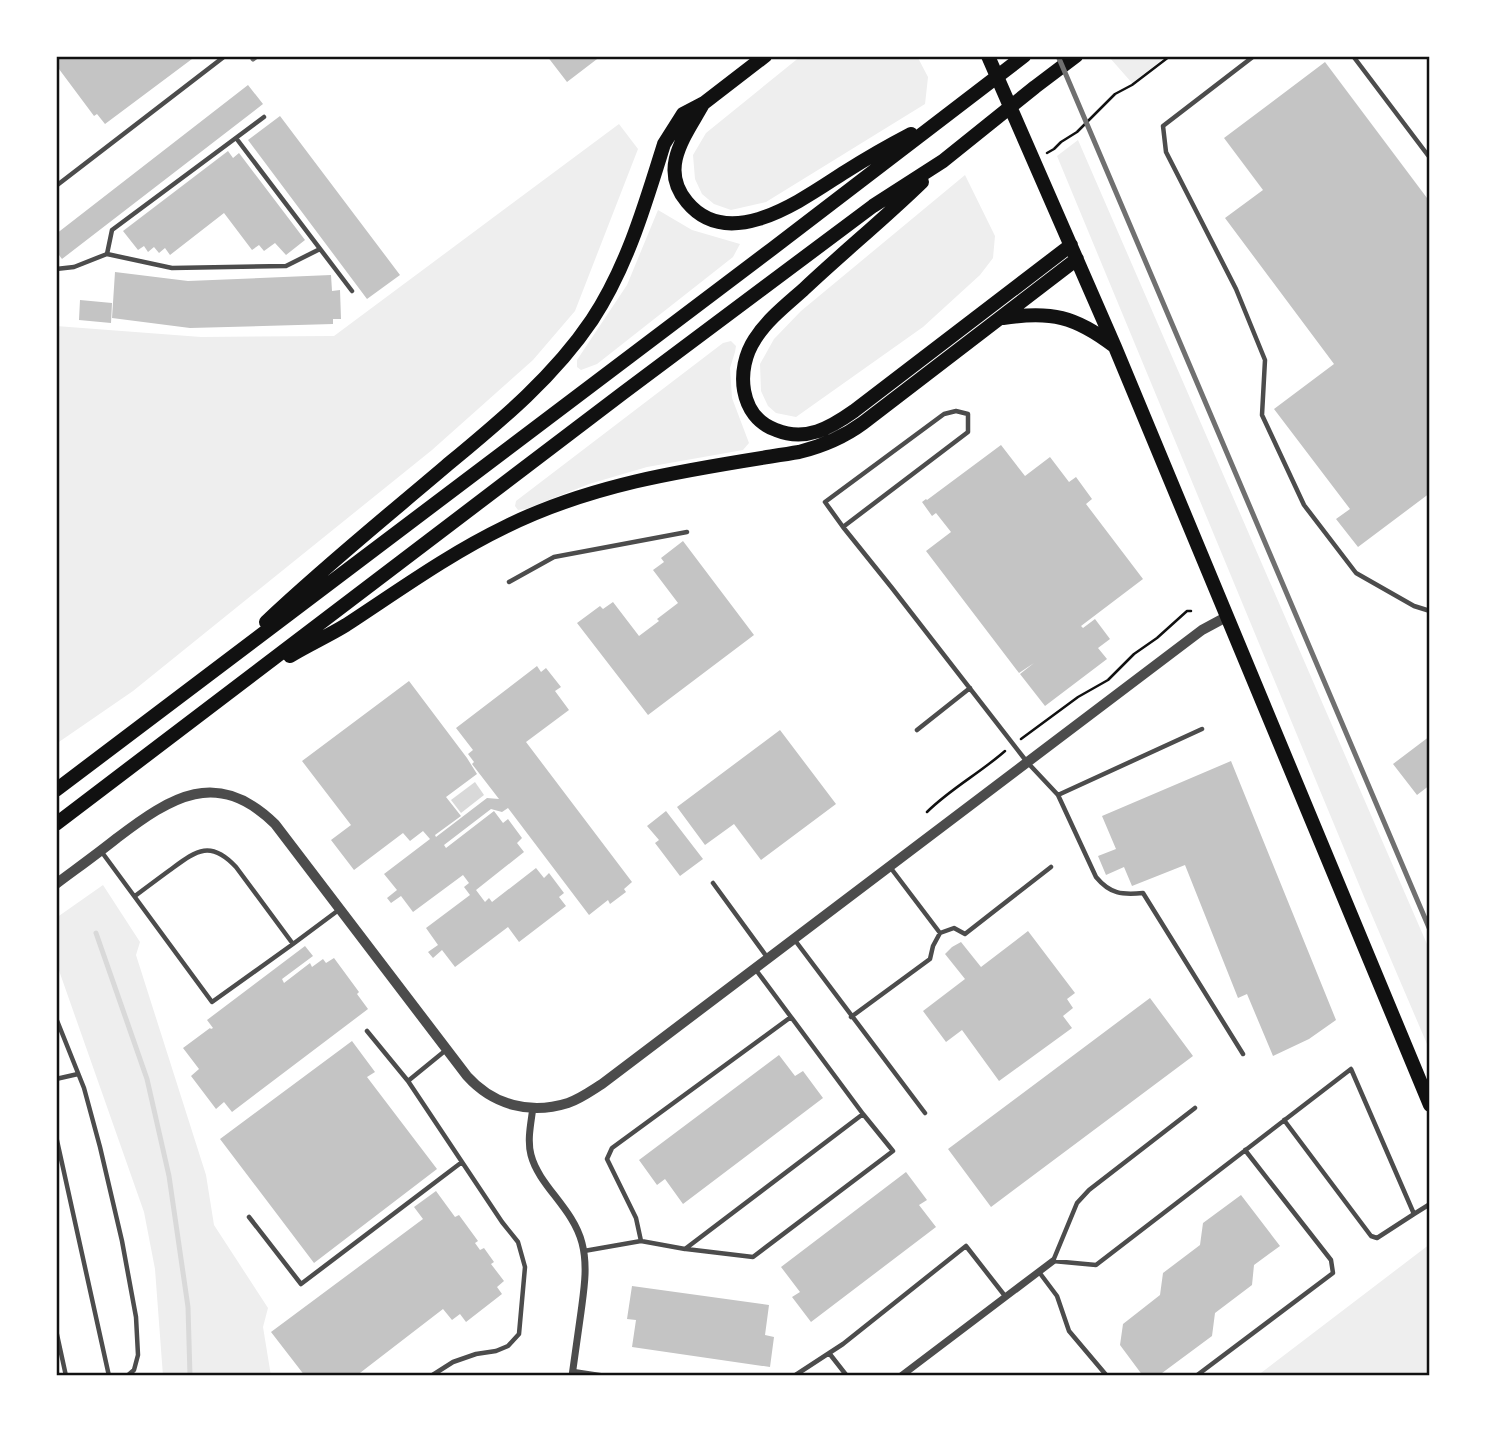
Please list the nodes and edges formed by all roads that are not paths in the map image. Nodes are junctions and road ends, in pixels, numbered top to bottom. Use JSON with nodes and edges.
{"nodes":[{"id":1,"x":225,"y":56,"type":"edge"},
{"id":2,"x":765,"y":56,"type":"edge"},
{"id":3,"x":988,"y":56,"type":"edge"},
{"id":4,"x":1024,"y":56,"type":"edge"},
{"id":5,"x":1076,"y":56,"type":"edge"},
{"id":6,"x":1254,"y":56,"type":"edge"},
{"id":7,"x":1353,"y":56,"type":"edge"},
{"id":8,"x":704,"y":103,"type":"junction"},
{"id":9,"x":945,"y":116,"type":"junction"},
{"id":10,"x":264,"y":117,"type":"dead end"},
{"id":11,"x":236,"y":138,"type":"junction"},
{"id":12,"x":1430,"y":158,"type":"edge"},
{"id":13,"x":943,"y":161,"type":"junction"},
{"id":14,"x":56,"y":186,"type":"edge"},
{"id":15,"x":1071,"y":245,"type":"junction"},
{"id":16,"x":320,"y":248,"type":"junction"},
{"id":17,"x":107,"y":254,"type":"junction"},
{"id":18,"x":1077,"y":259,"type":"junction"},
{"id":19,"x":56,"y":269,"type":"edge"},
{"id":20,"x":352,"y":291,"type":"dead end"},
{"id":21,"x":1000,"y":318,"type":"junction"},
{"id":22,"x":1115,"y":347,"type":"junction"},
{"id":23,"x":843,"y":527,"type":"junction"},
{"id":24,"x":687,"y":532,"type":"dead end"},
{"id":25,"x":509,"y":582,"type":"dead end"},
{"id":26,"x":1430,"y":611,"type":"edge"},
{"id":27,"x":1228,"y":617,"type":"junction"},
{"id":28,"x":214,"y":671,"type":"junction"},
{"id":29,"x":248,"y":678,"type":"junction"},
{"id":30,"x":970,"y":688,"type":"junction"},
{"id":31,"x":1202,"y":729,"type":"dead end"},
{"id":32,"x":917,"y":730,"type":"dead end"},
{"id":33,"x":1027,"y":762,"type":"junction"},
{"id":34,"x":56,"y":790,"type":"edge"},
{"id":35,"x":1058,"y":795,"type":"junction"},
{"id":36,"x":56,"y":824,"type":"edge"},
{"id":37,"x":101,"y":850,"type":"junction"},
{"id":38,"x":890,"y":866,"type":"junction"},
{"id":39,"x":1051,"y":867,"type":"dead end"},
{"id":40,"x":713,"y":883,"type":"dead end"},
{"id":41,"x":56,"y":884,"type":"edge"},
{"id":42,"x":135,"y":896,"type":"junction"},
{"id":43,"x":340,"y":909,"type":"junction"},
{"id":44,"x":940,"y":933,"type":"junction"},
{"id":45,"x":794,"y":938,"type":"junction"},
{"id":46,"x":293,"y":944,"type":"junction"},
{"id":47,"x":768,"y":957,"type":"junction"},
{"id":48,"x":754,"y":968,"type":"junction"},
{"id":49,"x":791,"y":1017,"type":"junction"},
{"id":50,"x":852,"y":1017,"type":"junction"},
{"id":51,"x":56,"y":1018,"type":"edge"},
{"id":52,"x":367,"y":1031,"type":"dead end"},
{"id":53,"x":447,"y":1050,"type":"junction"},
{"id":54,"x":1243,"y":1054,"type":"dead end"},
{"id":55,"x":78,"y":1074,"type":"junction"},
{"id":56,"x":56,"y":1079,"type":"edge"},
{"id":57,"x":408,"y":1081,"type":"junction"},
{"id":58,"x":1430,"y":1105,"type":"edge"},
{"id":59,"x":533,"y":1107,"type":"junction"},
{"id":60,"x":1195,"y":1108,"type":"dead end"},
{"id":61,"x":925,"y":1113,"type":"dead end"},
{"id":62,"x":863,"y":1114,"type":"junction"},
{"id":63,"x":1284,"y":1120,"type":"junction"},
{"id":64,"x":56,"y":1136,"type":"edge"},
{"id":65,"x":1245,"y":1150,"type":"junction"},
{"id":66,"x":462,"y":1163,"type":"junction"},
{"id":67,"x":1430,"y":1204,"type":"edge"},
{"id":68,"x":1414,"y":1214,"type":"junction"},
{"id":69,"x":249,"y":1217,"type":"dead end"},
{"id":70,"x":640,"y":1241,"type":"junction"},
{"id":71,"x":685,"y":1249,"type":"junction"},
{"id":72,"x":584,"y":1251,"type":"junction"},
{"id":73,"x":1053,"y":1261,"type":"junction"},
{"id":74,"x":1039,"y":1272,"type":"junction"},
{"id":75,"x":1006,"y":1297,"type":"junction"},
{"id":76,"x":56,"y":1329,"type":"edge"},
{"id":77,"x":829,"y":1353,"type":"junction"},
{"id":78,"x":573,"y":1374,"type":"edge"},
{"id":79,"x":66,"y":1376,"type":"edge"},
{"id":80,"x":109,"y":1376,"type":"edge"},
{"id":81,"x":127,"y":1376,"type":"edge"},
{"id":82,"x":431,"y":1376,"type":"edge"},
{"id":83,"x":606,"y":1376,"type":"edge"},
{"id":84,"x":794,"y":1376,"type":"edge"},
{"id":85,"x":847,"y":1376,"type":"edge"},
{"id":86,"x":901,"y":1376,"type":"edge"},
{"id":87,"x":1107,"y":1376,"type":"edge"},
{"id":88,"x":1196,"y":1376,"type":"edge"}],
"edges":[{"from":1,"to":14,"type":"lane"},
{"from":2,"to":8,"type":"main road"},
{"from":3,"to":15,"type":"main road"},
{"from":4,"to":9,"type":"main road"},
{"from":5,"to":13,"type":"main road"},
{"from":6,"to":26,"type":"lane"},
{"from":7,"to":12,"type":"lane"},
{"from":8,"to":9,"type":"main road"},
{"from":8,"to":28,"type":"main road"},
{"from":9,"to":28,"type":"main road"},
{"from":10,"to":11,"type":"lane"},
{"from":11,"to":16,"type":"lane"},
{"from":11,"to":17,"type":"lane"},
{"from":13,"to":15,"type":"main road"},
{"from":13,"to":29,"type":"main road"},
{"from":15,"to":18,"type":"main road"},
{"from":16,"to":17,"type":"lane"},
{"from":16,"to":20,"type":"lane"},
{"from":17,"to":19,"type":"lane"},
{"from":18,"to":21,"type":"main road"},
{"from":18,"to":22,"type":"main road"},
{"from":21,"to":22,"type":"main road"},
{"from":21,"to":29,"type":"main road"},
{"from":22,"to":27,"type":"main road"},
{"from":23,"to":23,"type":"lane"},
{"from":23,"to":30,"type":"lane"},
{"from":24,"to":25,"type":"lane"},
{"from":27,"to":33,"type":"street"},
{"from":27,"to":58,"type":"main road"},
{"from":28,"to":34,"type":"main road"},
{"from":29,"to":36,"type":"main road"},
{"from":30,"to":32,"type":"lane"},
{"from":30,"to":33,"type":"lane"},
{"from":31,"to":35,"type":"lane"},
{"from":33,"to":35,"type":"lane"},
{"from":33,"to":38,"type":"street"},
{"from":35,"to":54,"type":"lane"},
{"from":37,"to":41,"type":"street"},
{"from":37,"to":42,"type":"lane"},
{"from":37,"to":43,"type":"street"},
{"from":38,"to":44,"type":"lane"},
{"from":38,"to":45,"type":"street"},
{"from":39,"to":44,"type":"lane"},
{"from":40,"to":47,"type":"lane"},
{"from":42,"to":46,"type":"lane"},
{"from":42,"to":46,"type":"lane"},
{"from":43,"to":46,"type":"lane"},
{"from":43,"to":53,"type":"street"},
{"from":44,"to":50,"type":"lane"},
{"from":45,"to":47,"type":"street"},
{"from":45,"to":50,"type":"lane"},
{"from":47,"to":48,"type":"street"},
{"from":48,"to":49,"type":"lane"},
{"from":48,"to":59,"type":"street"},
{"from":49,"to":62,"type":"lane"},
{"from":49,"to":70,"type":"lane"},
{"from":50,"to":61,"type":"lane"},
{"from":51,"to":55,"type":"lane"},
{"from":52,"to":57,"type":"lane"},
{"from":53,"to":57,"type":"lane"},
{"from":53,"to":59,"type":"street"},
{"from":55,"to":56,"type":"lane"},
{"from":55,"to":81,"type":"lane"},
{"from":57,"to":66,"type":"lane"},
{"from":59,"to":72,"type":"street"},
{"from":60,"to":73,"type":"lane"},
{"from":62,"to":71,"type":"lane"},
{"from":62,"to":71,"type":"lane"},
{"from":63,"to":65,"type":"lane"},
{"from":63,"to":68,"type":"lane"},
{"from":63,"to":68,"type":"lane"},
{"from":64,"to":80,"type":"lane"},
{"from":65,"to":73,"type":"lane"},
{"from":65,"to":88,"type":"lane"},
{"from":66,"to":69,"type":"lane"},
{"from":66,"to":82,"type":"lane"},
{"from":67,"to":68,"type":"lane"},
{"from":70,"to":71,"type":"lane"},
{"from":70,"to":72,"type":"lane"},
{"from":72,"to":78,"type":"street"},
{"from":73,"to":74,"type":"street"},
{"from":74,"to":75,"type":"street"},
{"from":74,"to":87,"type":"lane"},
{"from":75,"to":77,"type":"lane"},
{"from":75,"to":86,"type":"street"},
{"from":76,"to":79,"type":"lane"},
{"from":77,"to":84,"type":"lane"},
{"from":77,"to":85,"type":"lane"},
{"from":78,"to":83,"type":"lane"}]}
